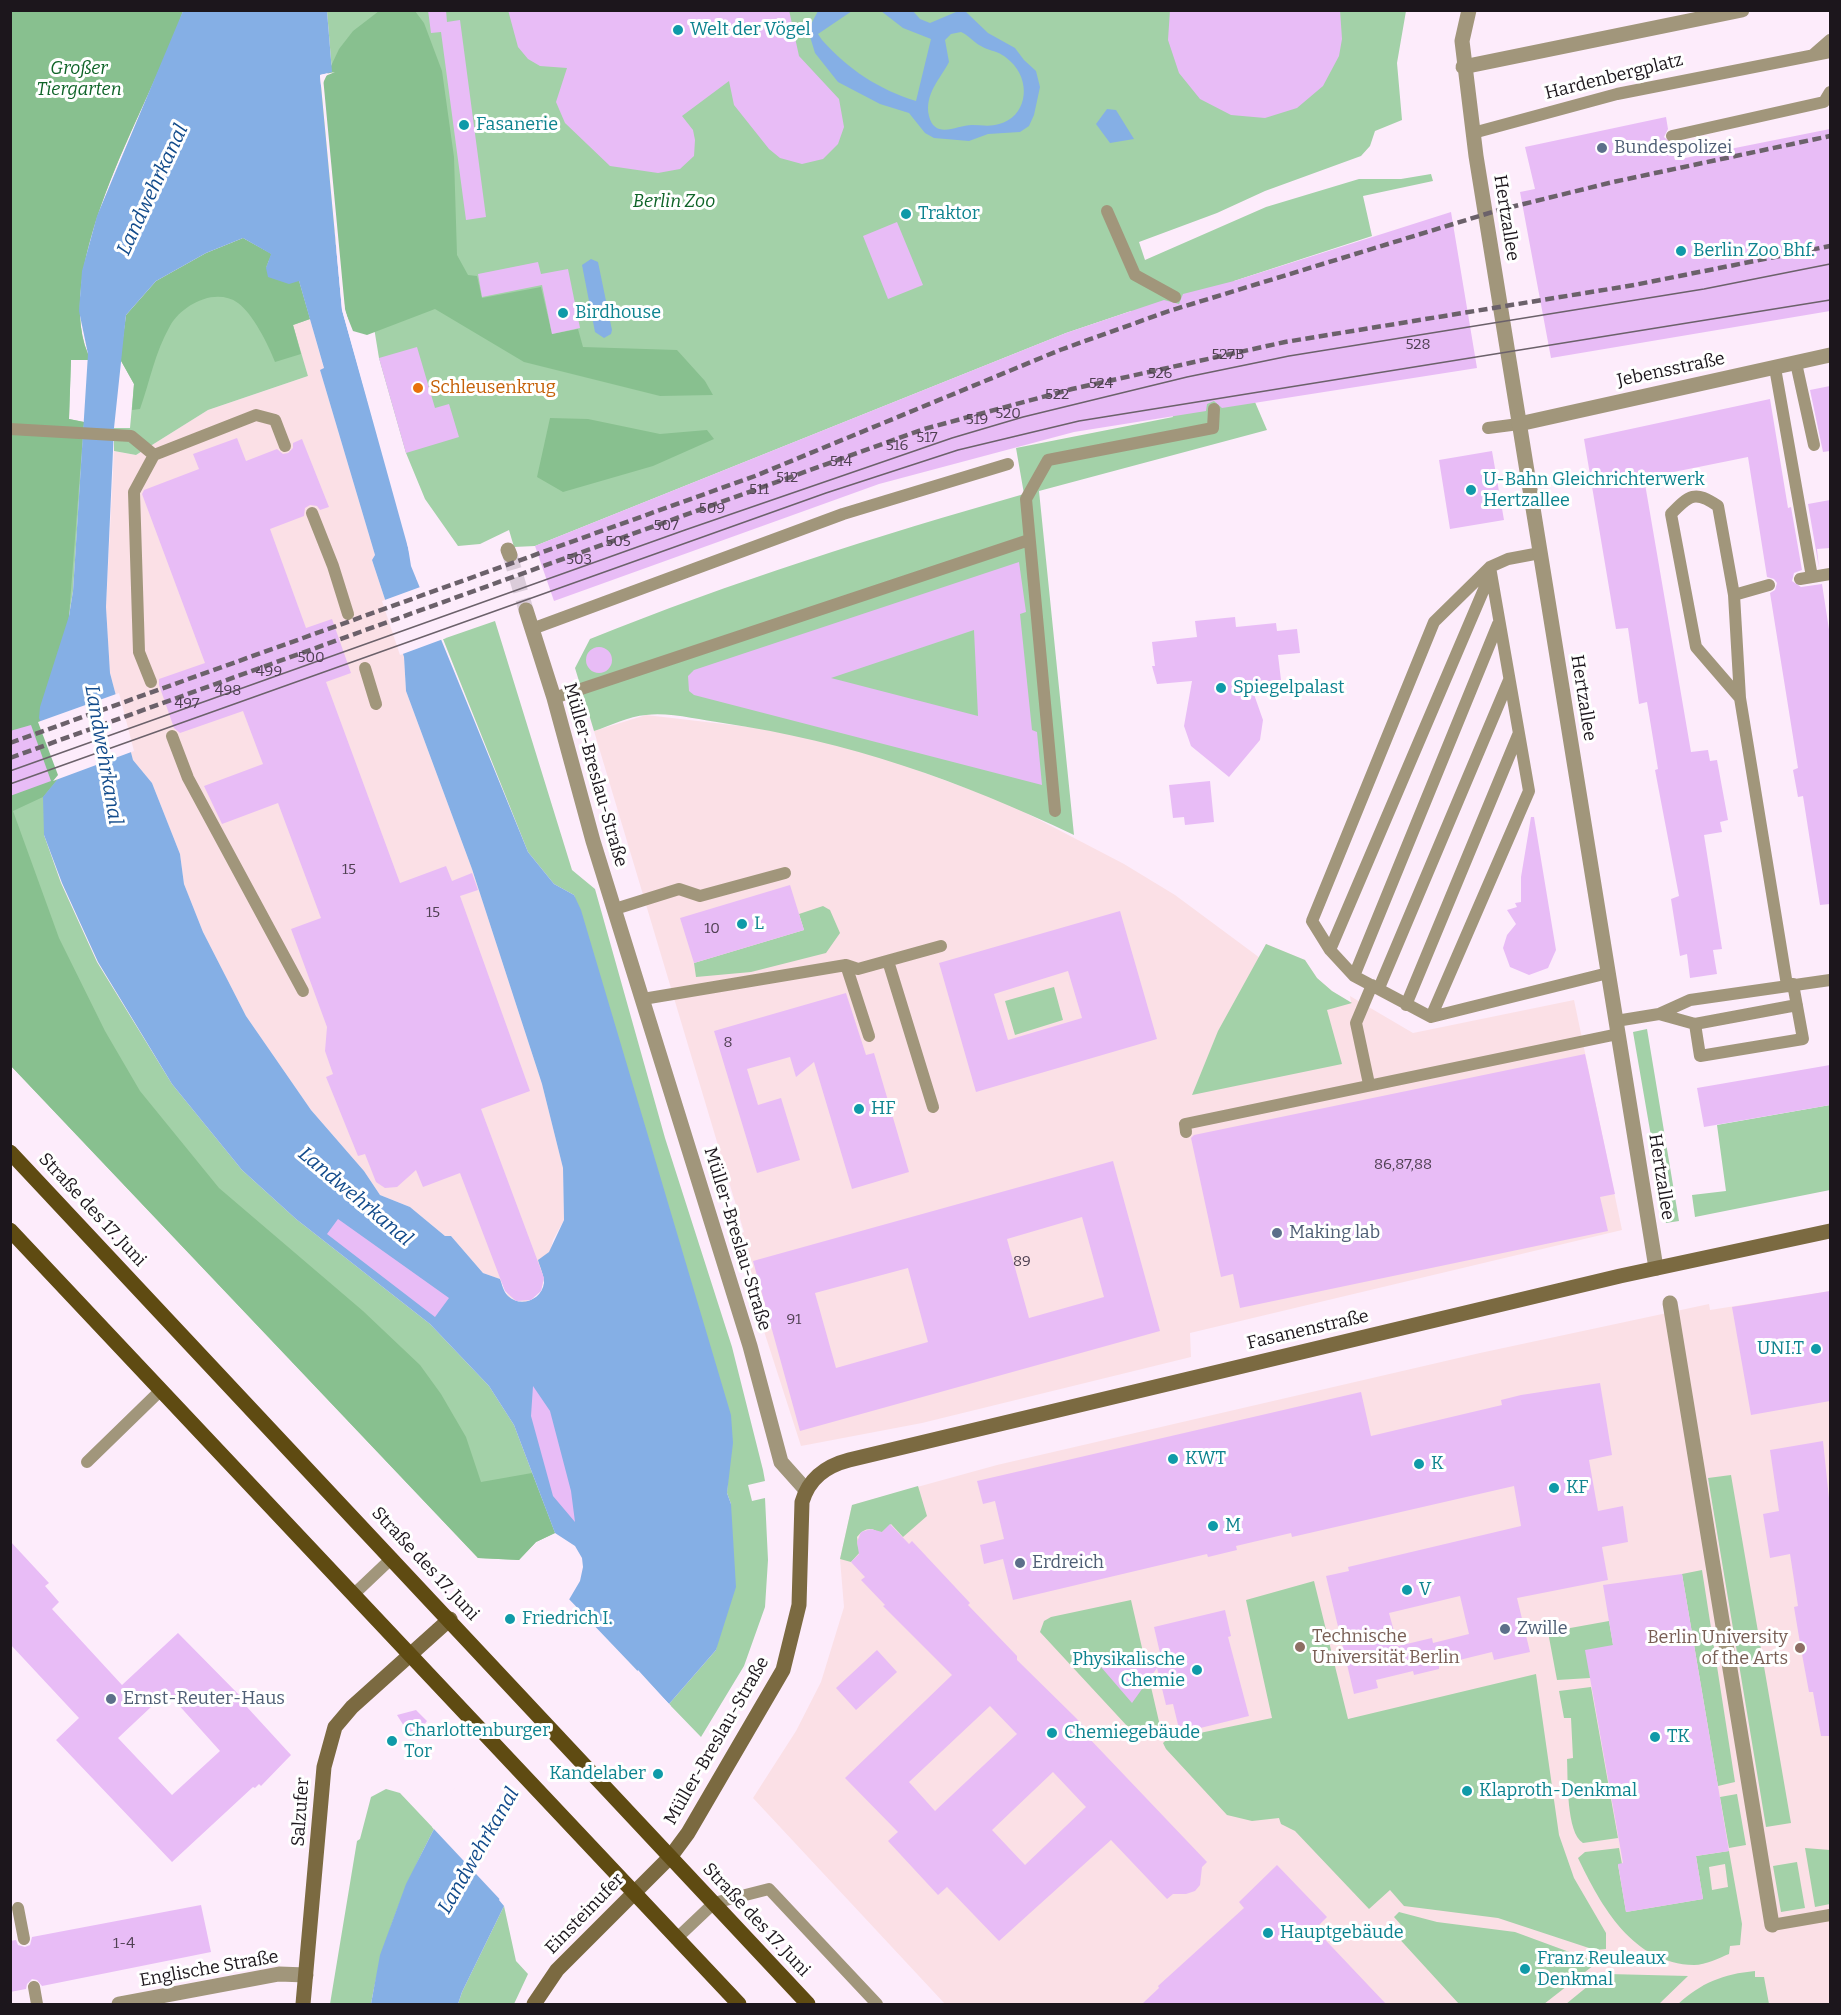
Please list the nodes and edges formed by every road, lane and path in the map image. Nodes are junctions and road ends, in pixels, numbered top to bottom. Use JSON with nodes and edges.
{"nodes":[{"id":1,"x":1469,"y":10,"type":"edge"},
{"id":2,"x":1742,"y":10,"type":"edge"},
{"id":3,"x":1830,"y":40,"type":"edge"},
{"id":4,"x":1830,"y":52,"type":"edge"},
{"id":5,"x":1813,"y":55,"type":"junction"},
{"id":6,"x":1463,"y":67,"type":"junction"},
{"id":7,"x":1830,"y":92,"type":"edge"},
{"id":8,"x":1473,"y":133,"type":"junction"},
{"id":9,"x":1671,"y":135,"type":"dead end"},
{"id":10,"x":1107,"y":210,"type":"dead end"},
{"id":11,"x":1175,"y":297,"type":"dead end"},
{"id":12,"x":1830,"y":355,"type":"edge"},
{"id":13,"x":1796,"y":363,"type":"junction"},
{"id":14,"x":1775,"y":368,"type":"junction"},
{"id":15,"x":1214,"y":409,"type":"dead end"},
{"id":16,"x":1519,"y":424,"type":"junction"},
{"id":17,"x":1488,"y":428,"type":"dead end"},
{"id":18,"x":10,"y":429,"type":"edge"},
{"id":19,"x":1814,"y":445,"type":"dead end"},
{"id":20,"x":285,"y":446,"type":"dead end"},
{"id":21,"x":154,"y":455,"type":"junction"},
{"id":22,"x":1008,"y":464,"type":"dead end"},
{"id":23,"x":312,"y":513,"type":"dead end"},
{"id":24,"x":1029,"y":540,"type":"junction"},
{"id":25,"x":1540,"y":553,"type":"junction"},
{"id":26,"x":1491,"y":570,"type":"junction"},
{"id":27,"x":1830,"y":574,"type":"edge"},
{"id":28,"x":1769,"y":585,"type":"dead end"},
{"id":29,"x":1734,"y":595,"type":"junction"},
{"id":30,"x":526,"y":610,"type":"tunnel mouth"},
{"id":31,"x":348,"y":614,"type":"dead end"},
{"id":32,"x":1498,"y":623,"type":"junction"},
{"id":33,"x":532,"y":629,"type":"junction"},
{"id":34,"x":365,"y":668,"type":"dead end"},
{"id":35,"x":1509,"y":679,"type":"junction"},
{"id":36,"x":151,"y":682,"type":"dead end"},
{"id":37,"x":554,"y":698,"type":"junction"},
{"id":38,"x":1740,"y":698,"type":"junction"},
{"id":39,"x":376,"y":704,"type":"dead end"},
{"id":40,"x":1519,"y":734,"type":"junction"},
{"id":41,"x":172,"y":736,"type":"dead end"},
{"id":42,"x":1054,"y":811,"type":"dead end"},
{"id":43,"x":785,"y":873,"type":"dead end"},
{"id":44,"x":615,"y":909,"type":"junction"},
{"id":45,"x":941,"y":946,"type":"dead end"},
{"id":46,"x":1329,"y":950,"type":"junction"},
{"id":47,"x":888,"y":961,"type":"junction"},
{"id":48,"x":846,"y":965,"type":"junction"},
{"id":49,"x":1608,"y":974,"type":"junction"},
{"id":50,"x":1354,"y":976,"type":"junction"},
{"id":51,"x":1830,"y":980,"type":"edge"},
{"id":52,"x":1790,"y":985,"type":"junction"},
{"id":53,"x":1376,"y":986,"type":"junction"},
{"id":54,"x":303,"y":991,"type":"dead end"},
{"id":55,"x":643,"y":999,"type":"junction"},
{"id":56,"x":1406,"y":1005,"type":"junction"},
{"id":57,"x":1797,"y":1005,"type":"junction"},
{"id":58,"x":1659,"y":1014,"type":"junction"},
{"id":59,"x":1431,"y":1017,"type":"junction"},
{"id":60,"x":1695,"y":1024,"type":"junction"},
{"id":61,"x":1617,"y":1028,"type":"junction"},
{"id":62,"x":869,"y":1036,"type":"dead end"},
{"id":63,"x":1369,"y":1084,"type":"junction"},
{"id":64,"x":933,"y":1107,"type":"dead end"},
{"id":65,"x":1186,"y":1132,"type":"dead end"},
{"id":66,"x":10,"y":1152,"type":"edge"},
{"id":67,"x":10,"y":1230,"type":"edge"},
{"id":68,"x":1830,"y":1231,"type":"edge"},
{"id":69,"x":1656,"y":1268,"type":"junction"},
{"id":70,"x":1670,"y":1302,"type":"dead end"},
{"id":71,"x":161,"y":1390,"type":"junction"},
{"id":72,"x":87,"y":1462,"type":"dead end"},
{"id":73,"x":806,"y":1490,"type":"junction"},
{"id":74,"x":393,"y":1558,"type":"junction"},
{"id":75,"x":353,"y":1595,"type":"junction"},
{"id":76,"x":450,"y":1619,"type":"junction"},
{"id":77,"x":410,"y":1656,"type":"junction"},
{"id":78,"x":671,"y":1856,"type":"junction"},
{"id":79,"x":633,"y":1892,"type":"junction"},
{"id":80,"x":714,"y":1903,"type":"junction"},
{"id":81,"x":18,"y":1908,"type":"dead end"},
{"id":82,"x":1830,"y":1915,"type":"edge"},
{"id":83,"x":1772,"y":1925,"type":"joint"},
{"id":84,"x":24,"y":1938,"type":"dead end"},
{"id":85,"x":676,"y":1939,"type":"junction"},
{"id":86,"x":306,"y":1975,"type":"junction"},
{"id":87,"x":34,"y":1987,"type":"dead end"},
{"id":88,"x":38,"y":2004,"type":"edge"},
{"id":89,"x":119,"y":2004,"type":"edge"},
{"id":90,"x":303,"y":2004,"type":"edge"},
{"id":91,"x":534,"y":2004,"type":"edge"},
{"id":92,"x":739,"y":2004,"type":"edge"},
{"id":93,"x":808,"y":2004,"type":"edge"},
{"id":94,"x":878,"y":2004,"type":"edge"}],
"edges":[{"from":1,"to":6,"type":"street"},
{"from":2,"to":6,"type":"street","name":"Hardenbergplatz"},
{"from":3,"to":5,"type":"lane"},
{"from":4,"to":5,"type":"lane","name":"Hardenbergplatz"},
{"from":5,"to":8,"type":"lane","name":"Hardenbergplatz"},
{"from":6,"to":8,"type":"street"},
{"from":7,"to":9,"type":"lane"},
{"from":8,"to":16,"type":"street","name":"Hertzallee"},
{"from":10,"to":11,"type":"lane"},
{"from":12,"to":13,"type":"street","name":"Jebensstraße"},
{"from":13,"to":14,"type":"street","name":"Jebensstraße"},
{"from":13,"to":19,"type":"lane"},
{"from":14,"to":16,"type":"street","name":"Jebensstraße"},
{"from":14,"to":27,"type":"lane"},
{"from":15,"to":24,"type":"lane"},
{"from":16,"to":17,"type":"lane"},
{"from":16,"to":25,"type":"street","name":"Hertzallee"},
{"from":18,"to":21,"type":"lane"},
{"from":20,"to":21,"type":"lane"},
{"from":21,"to":36,"type":"lane"},
{"from":22,"to":33,"type":"lane"},
{"from":23,"to":31,"type":"lane"},
{"from":24,"to":37,"type":"lane"},
{"from":24,"to":42,"type":"lane"},
{"from":25,"to":26,"type":"lane"},
{"from":25,"to":49,"type":"street","name":"Hertzallee"},
{"from":26,"to":32,"type":"lane"},
{"from":26,"to":46,"type":"lane"},
{"from":26,"to":46,"type":"lane"},
{"from":28,"to":29,"type":"lane"},
{"from":29,"to":38,"type":"lane"},
{"from":29,"to":38,"type":"lane"},
{"from":30,"to":33,"type":"street","name":"Müller-Breslau-Straße"},
{"from":32,"to":35,"type":"lane"},
{"from":32,"to":50,"type":"lane"},
{"from":33,"to":37,"type":"street","name":"Müller-Breslau-Straße"},
{"from":34,"to":39,"type":"lane"},
{"from":35,"to":40,"type":"lane"},
{"from":35,"to":53,"type":"lane"},
{"from":37,"to":44,"type":"street","name":"Müller-Breslau-Straße"},
{"from":38,"to":52,"type":"lane"},
{"from":40,"to":56,"type":"lane"},
{"from":40,"to":59,"type":"lane"},
{"from":41,"to":54,"type":"lane"},
{"from":43,"to":44,"type":"lane"},
{"from":44,"to":55,"type":"street","name":"Müller-Breslau-Straße"},
{"from":45,"to":47,"type":"lane"},
{"from":46,"to":50,"type":"lane"},
{"from":47,"to":48,"type":"lane"},
{"from":47,"to":64,"type":"lane"},
{"from":48,"to":55,"type":"lane"},
{"from":48,"to":62,"type":"lane"},
{"from":49,"to":59,"type":"lane"},
{"from":49,"to":61,"type":"street","name":"Hertzallee"},
{"from":50,"to":53,"type":"lane"},
{"from":51,"to":52,"type":"lane"},
{"from":52,"to":57,"type":"lane"},
{"from":52,"to":58,"type":"lane"},
{"from":53,"to":56,"type":"lane"},
{"from":53,"to":63,"type":"lane"},
{"from":55,"to":73,"type":"street","name":"Müller-Breslau-Straße"},
{"from":56,"to":59,"type":"lane"},
{"from":57,"to":60,"type":"lane"},
{"from":57,"to":60,"type":"lane"},
{"from":58,"to":60,"type":"lane"},
{"from":58,"to":61,"type":"lane"},
{"from":61,"to":63,"type":"lane"},
{"from":61,"to":69,"type":"street","name":"Hertzallee"},
{"from":63,"to":65,"type":"lane"},
{"from":66,"to":74,"type":"main road","name":"Straße des 17. Juni"},
{"from":67,"to":71,"type":"main road"},
{"from":68,"to":69,"type":"street","name":"Fasanenstraße"},
{"from":69,"to":73,"type":"street","name":"Fasanenstraße"},
{"from":70,"to":83,"type":"street"},
{"from":71,"to":72,"type":"lane"},
{"from":71,"to":75,"type":"main road"},
{"from":73,"to":78,"type":"street","name":"Müller-Breslau-Straße"},
{"from":74,"to":75,"type":"lane"},
{"from":74,"to":76,"type":"main road","name":"Straße des 17. Juni"},
{"from":75,"to":77,"type":"main road"},
{"from":76,"to":77,"type":"street","name":"Salzufer"},
{"from":76,"to":78,"type":"main road","name":"Straße des 17. Juni"},
{"from":77,"to":79,"type":"main road"},
{"from":77,"to":86,"type":"street","name":"Salzufer"},
{"from":78,"to":79,"type":"street","name":"Einsteinufer"},
{"from":78,"to":80,"type":"main road","name":"Straße des 17. Juni"},
{"from":79,"to":85,"type":"main road"},
{"from":79,"to":91,"type":"street","name":"Einsteinufer"},
{"from":80,"to":85,"type":"lane"},
{"from":80,"to":93,"type":"main road","name":"Straße des 17. Juni"},
{"from":80,"to":94,"type":"lane"},
{"from":81,"to":84,"type":"lane"},
{"from":82,"to":83,"type":"lane"},
{"from":85,"to":92,"type":"main road"},
{"from":86,"to":89,"type":"street","name":"Englische Straße"},
{"from":86,"to":90,"type":"street","name":"Salzufer"},
{"from":87,"to":88,"type":"lane"}]}
